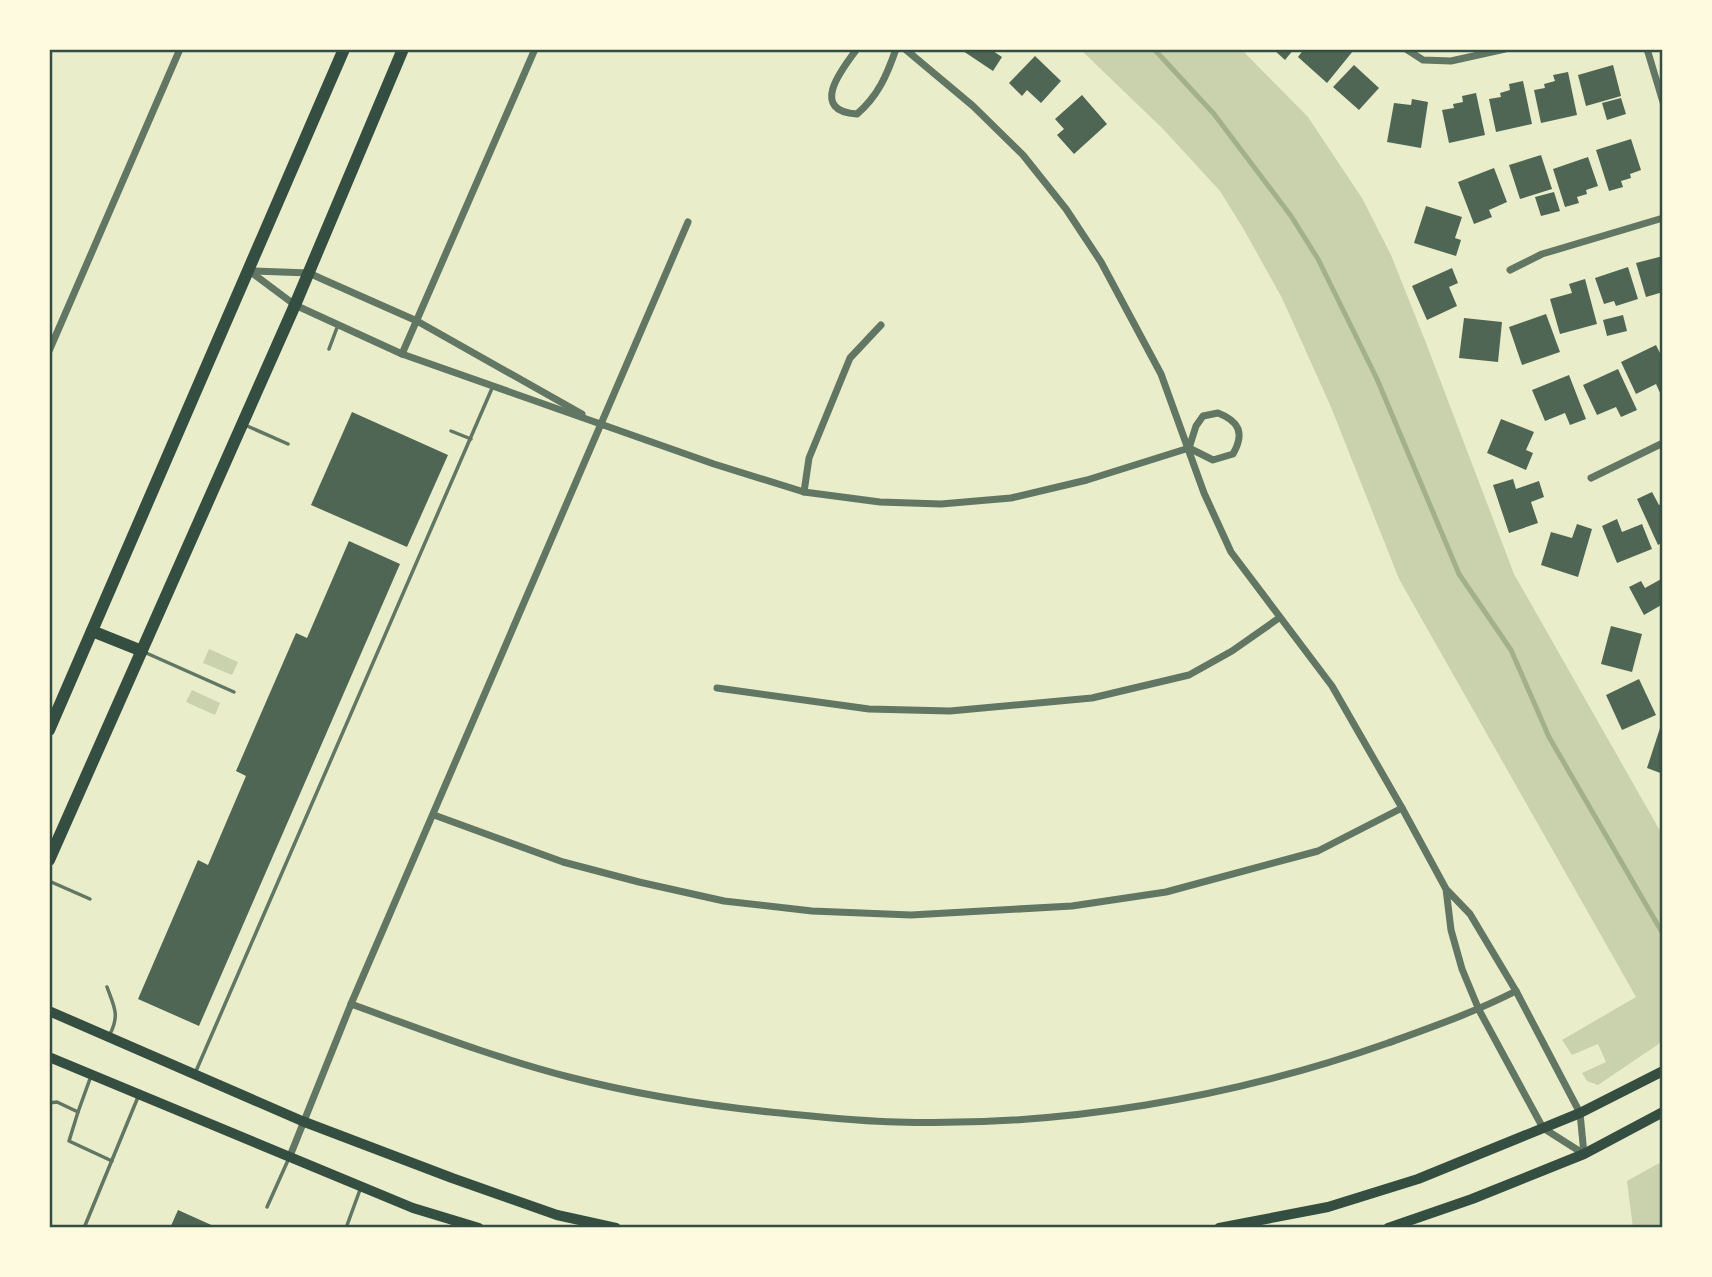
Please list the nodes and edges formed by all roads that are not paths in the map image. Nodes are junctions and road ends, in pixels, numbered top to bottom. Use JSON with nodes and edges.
{"nodes":[{"id":1,"x":180,"y":49,"type":"edge"},
{"id":2,"x":344,"y":49,"type":"edge"},
{"id":3,"x":403,"y":49,"type":"edge"},
{"id":4,"x":535,"y":49,"type":"edge"},
{"id":5,"x":857,"y":49,"type":"edge"},
{"id":6,"x":896,"y":49,"type":"edge"},
{"id":7,"x":905,"y":49,"type":"edge"},
{"id":8,"x":1406,"y":49,"type":"edge"},
{"id":9,"x":1505,"y":49,"type":"edge"},
{"id":10,"x":1647,"y":49,"type":"edge"},
{"id":11,"x":1663,"y":102,"type":"edge"},
{"id":12,"x":1663,"y":218,"type":"edge"},
{"id":13,"x":688,"y":222,"type":"dead end"},
{"id":14,"x":248,"y":270,"type":"junction"},
{"id":15,"x":1510,"y":270,"type":"dead end"},
{"id":16,"x":309,"y":273,"type":"junction"},
{"id":17,"x":295,"y":305,"type":"junction"},
{"id":18,"x":417,"y":321,"type":"junction"},
{"id":19,"x":338,"y":325,"type":"junction"},
{"id":20,"x":881,"y":326,"type":"dead end"},
{"id":21,"x":49,"y":349,"type":"edge"},
{"id":22,"x":329,"y":349,"type":"dead end"},
{"id":23,"x":402,"y":354,"type":"junction"},
{"id":24,"x":493,"y":386,"type":"junction"},
{"id":25,"x":243,"y":424,"type":"junction"},
{"id":26,"x":601,"y":424,"type":"junction"},
{"id":27,"x":451,"y":431,"type":"dead end"},
{"id":28,"x":471,"y":439,"type":"junction"},
{"id":29,"x":1663,"y":443,"type":"edge"},
{"id":30,"x":288,"y":444,"type":"dead end"},
{"id":31,"x":1189,"y":448,"type":"junction"},
{"id":32,"x":1591,"y":478,"type":"dead end"},
{"id":33,"x":804,"y":492,"type":"junction"},
{"id":34,"x":1279,"y":618,"type":"junction"},
{"id":35,"x":92,"y":631,"type":"junction"},
{"id":36,"x":142,"y":651,"type":"junction"},
{"id":37,"x":717,"y":688,"type":"dead end"},
{"id":38,"x":234,"y":692,"type":"dead end"},
{"id":39,"x":49,"y":730,"type":"edge"},
{"id":40,"x":1402,"y":808,"type":"junction"},
{"id":41,"x":434,"y":815,"type":"junction"},
{"id":42,"x":49,"y":860,"type":"edge"},
{"id":43,"x":49,"y":881,"type":"edge"},
{"id":44,"x":1446,"y":889,"type":"junction"},
{"id":45,"x":90,"y":899,"type":"dead end"},
{"id":46,"x":107,"y":986,"type":"dead end"},
{"id":47,"x":1516,"y":991,"type":"junction"},
{"id":48,"x":351,"y":1004,"type":"junction"},
{"id":49,"x":1479,"y":1010,"type":"junction"},
{"id":50,"x":49,"y":1012,"type":"edge"},
{"id":51,"x":109,"y":1038,"type":"junction"},
{"id":52,"x":49,"y":1056,"type":"edge"},
{"id":53,"x":1663,"y":1071,"type":"edge"},
{"id":54,"x":92,"y":1074,"type":"junction"},
{"id":55,"x":194,"y":1075,"type":"junction"},
{"id":56,"x":140,"y":1094,"type":"junction"},
{"id":57,"x":49,"y":1103,"type":"edge"},
{"id":58,"x":78,"y":1112,"type":"junction"},
{"id":59,"x":1663,"y":1112,"type":"edge"},
{"id":60,"x":1580,"y":1113,"type":"junction"},
{"id":61,"x":302,"y":1121,"type":"junction"},
{"id":62,"x":1543,"y":1128,"type":"junction"},
{"id":63,"x":1584,"y":1154,"type":"junction"},
{"id":64,"x":290,"y":1156,"type":"junction"},
{"id":65,"x":112,"y":1161,"type":"junction"},
{"id":66,"x":361,"y":1186,"type":"junction"},
{"id":67,"x":267,"y":1207,"type":"dead end"},
{"id":68,"x":473,"y":1227,"type":"edge"},
{"id":69,"x":84,"y":1228,"type":"edge"},
{"id":70,"x":345,"y":1228,"type":"edge"},
{"id":71,"x":616,"y":1228,"type":"edge"},
{"id":72,"x":1219,"y":1228,"type":"edge"},
{"id":73,"x":1388,"y":1228,"type":"edge"}],
"edges":[{"from":1,"to":21,"type":"street"},
{"from":2,"to":14,"type":"main road"},
{"from":3,"to":16,"type":"main road"},
{"from":4,"to":18,"type":"street"},
{"from":5,"to":6,"type":"street"},
{"from":7,"to":31,"type":"street"},
{"from":8,"to":9,"type":"street"},
{"from":10,"to":11,"type":"street"},
{"from":12,"to":15,"type":"street"},
{"from":13,"to":26,"type":"street"},
{"from":14,"to":16,"type":"street"},
{"from":14,"to":17,"type":"street"},
{"from":14,"to":35,"type":"main road"},
{"from":16,"to":17,"type":"main road"},
{"from":16,"to":18,"type":"street"},
{"from":17,"to":19,"type":"street"},
{"from":17,"to":25,"type":"main road"},
{"from":18,"to":23,"type":"street"},
{"from":18,"to":26,"type":"street"},
{"from":19,"to":22,"type":"lane"},
{"from":19,"to":23,"type":"street"},
{"from":20,"to":33,"type":"street"},
{"from":23,"to":24,"type":"street"},
{"from":24,"to":26,"type":"street"},
{"from":24,"to":28,"type":"lane"},
{"from":25,"to":30,"type":"lane"},
{"from":25,"to":36,"type":"main road"},
{"from":26,"to":33,"type":"street"},
{"from":26,"to":41,"type":"street"},
{"from":27,"to":28,"type":"lane"},
{"from":28,"to":55,"type":"lane"},
{"from":29,"to":32,"type":"street"},
{"from":31,"to":31,"type":"street"},
{"from":31,"to":33,"type":"street"},
{"from":31,"to":34,"type":"street"},
{"from":34,"to":37,"type":"street"},
{"from":34,"to":40,"type":"street"},
{"from":35,"to":36,"type":"main road"},
{"from":35,"to":39,"type":"main road"},
{"from":36,"to":38,"type":"lane"},
{"from":36,"to":42,"type":"main road"},
{"from":40,"to":41,"type":"street"},
{"from":40,"to":44,"type":"street"},
{"from":41,"to":48,"type":"street"},
{"from":43,"to":45,"type":"lane"},
{"from":44,"to":47,"type":"street"},
{"from":44,"to":49,"type":"street"},
{"from":46,"to":51,"type":"lane"},
{"from":47,"to":49,"type":"street"},
{"from":47,"to":60,"type":"street"},
{"from":48,"to":49,"type":"street"},
{"from":48,"to":61,"type":"street"},
{"from":49,"to":62,"type":"street"},
{"from":50,"to":51,"type":"main road"},
{"from":51,"to":55,"type":"main road"},
{"from":52,"to":54,"type":"main road"},
{"from":53,"to":60,"type":"main road"},
{"from":54,"to":56,"type":"main road"},
{"from":54,"to":58,"type":"lane"},
{"from":55,"to":61,"type":"main road"},
{"from":56,"to":64,"type":"main road"},
{"from":56,"to":65,"type":"lane"},
{"from":57,"to":58,"type":"lane"},
{"from":58,"to":65,"type":"lane"},
{"from":59,"to":63,"type":"main road"},
{"from":60,"to":62,"type":"main road"},
{"from":60,"to":63,"type":"street"},
{"from":61,"to":64,"type":"street"},
{"from":61,"to":71,"type":"main road"},
{"from":62,"to":63,"type":"street"},
{"from":62,"to":72,"type":"main road"},
{"from":63,"to":73,"type":"main road"},
{"from":64,"to":66,"type":"main road"},
{"from":64,"to":67,"type":"lane"},
{"from":65,"to":69,"type":"lane"},
{"from":66,"to":68,"type":"main road"},
{"from":66,"to":70,"type":"lane"}]}
